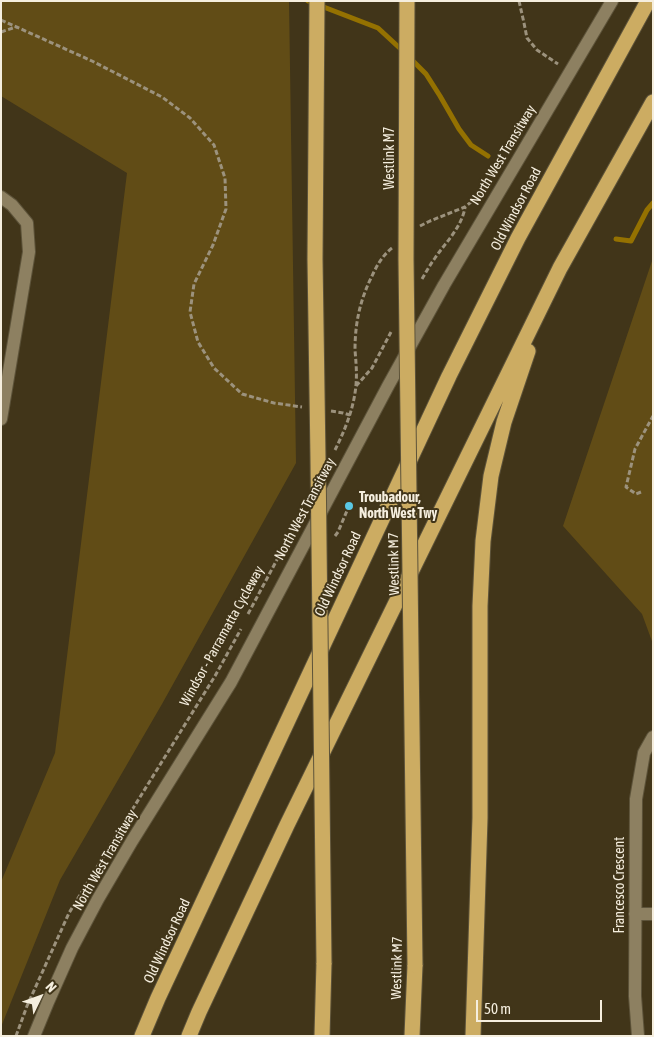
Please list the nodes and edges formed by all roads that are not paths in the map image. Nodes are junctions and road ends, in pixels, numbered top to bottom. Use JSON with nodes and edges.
{"nodes":[{"id":1,"x":317,"y":1,"type":"edge"},
{"id":2,"x":407,"y":1,"type":"edge"},
{"id":3,"x":612,"y":1,"type":"edge"},
{"id":4,"x":648,"y":1,"type":"edge"},
{"id":5,"x":653,"y":102,"type":"edge"},
{"id":6,"x":1,"y":198,"type":"edge"},
{"id":7,"x":560,"y":268,"type":"junction"},
{"id":8,"x":1,"y":419,"type":"edge"},
{"id":9,"x":653,"y":737,"type":"edge"},
{"id":10,"x":635,"y":914,"type":"junction"},
{"id":11,"x":653,"y":914,"type":"edge"},
{"id":12,"x":34,"y":1036,"type":"edge"},
{"id":13,"x":142,"y":1036,"type":"edge"},
{"id":14,"x":189,"y":1036,"type":"edge"},
{"id":15,"x":322,"y":1036,"type":"edge"},
{"id":16,"x":412,"y":1036,"type":"edge"},
{"id":17,"x":474,"y":1036,"type":"edge"},
{"id":18,"x":638,"y":1036,"type":"edge"}],
"edges":[{"from":1,"to":15,"type":"highway","bridge":true},
{"from":2,"to":16,"type":"highway","name":"Westlink M7","bridge":true},
{"from":3,"to":12,"type":"street","name":"North West Transitway"},
{"from":4,"to":13,"type":"highway","name":"Old Windsor Road"},
{"from":5,"to":7,"type":"highway"},
{"from":6,"to":8,"type":"street"},
{"from":7,"to":14,"type":"highway"},
{"from":7,"to":17,"type":"highway"},
{"from":9,"to":10,"type":"street","name":"Francesco Crescent"},
{"from":10,"to":11,"type":"street"},
{"from":10,"to":18,"type":"street","name":"Francesco Crescent"}]}
